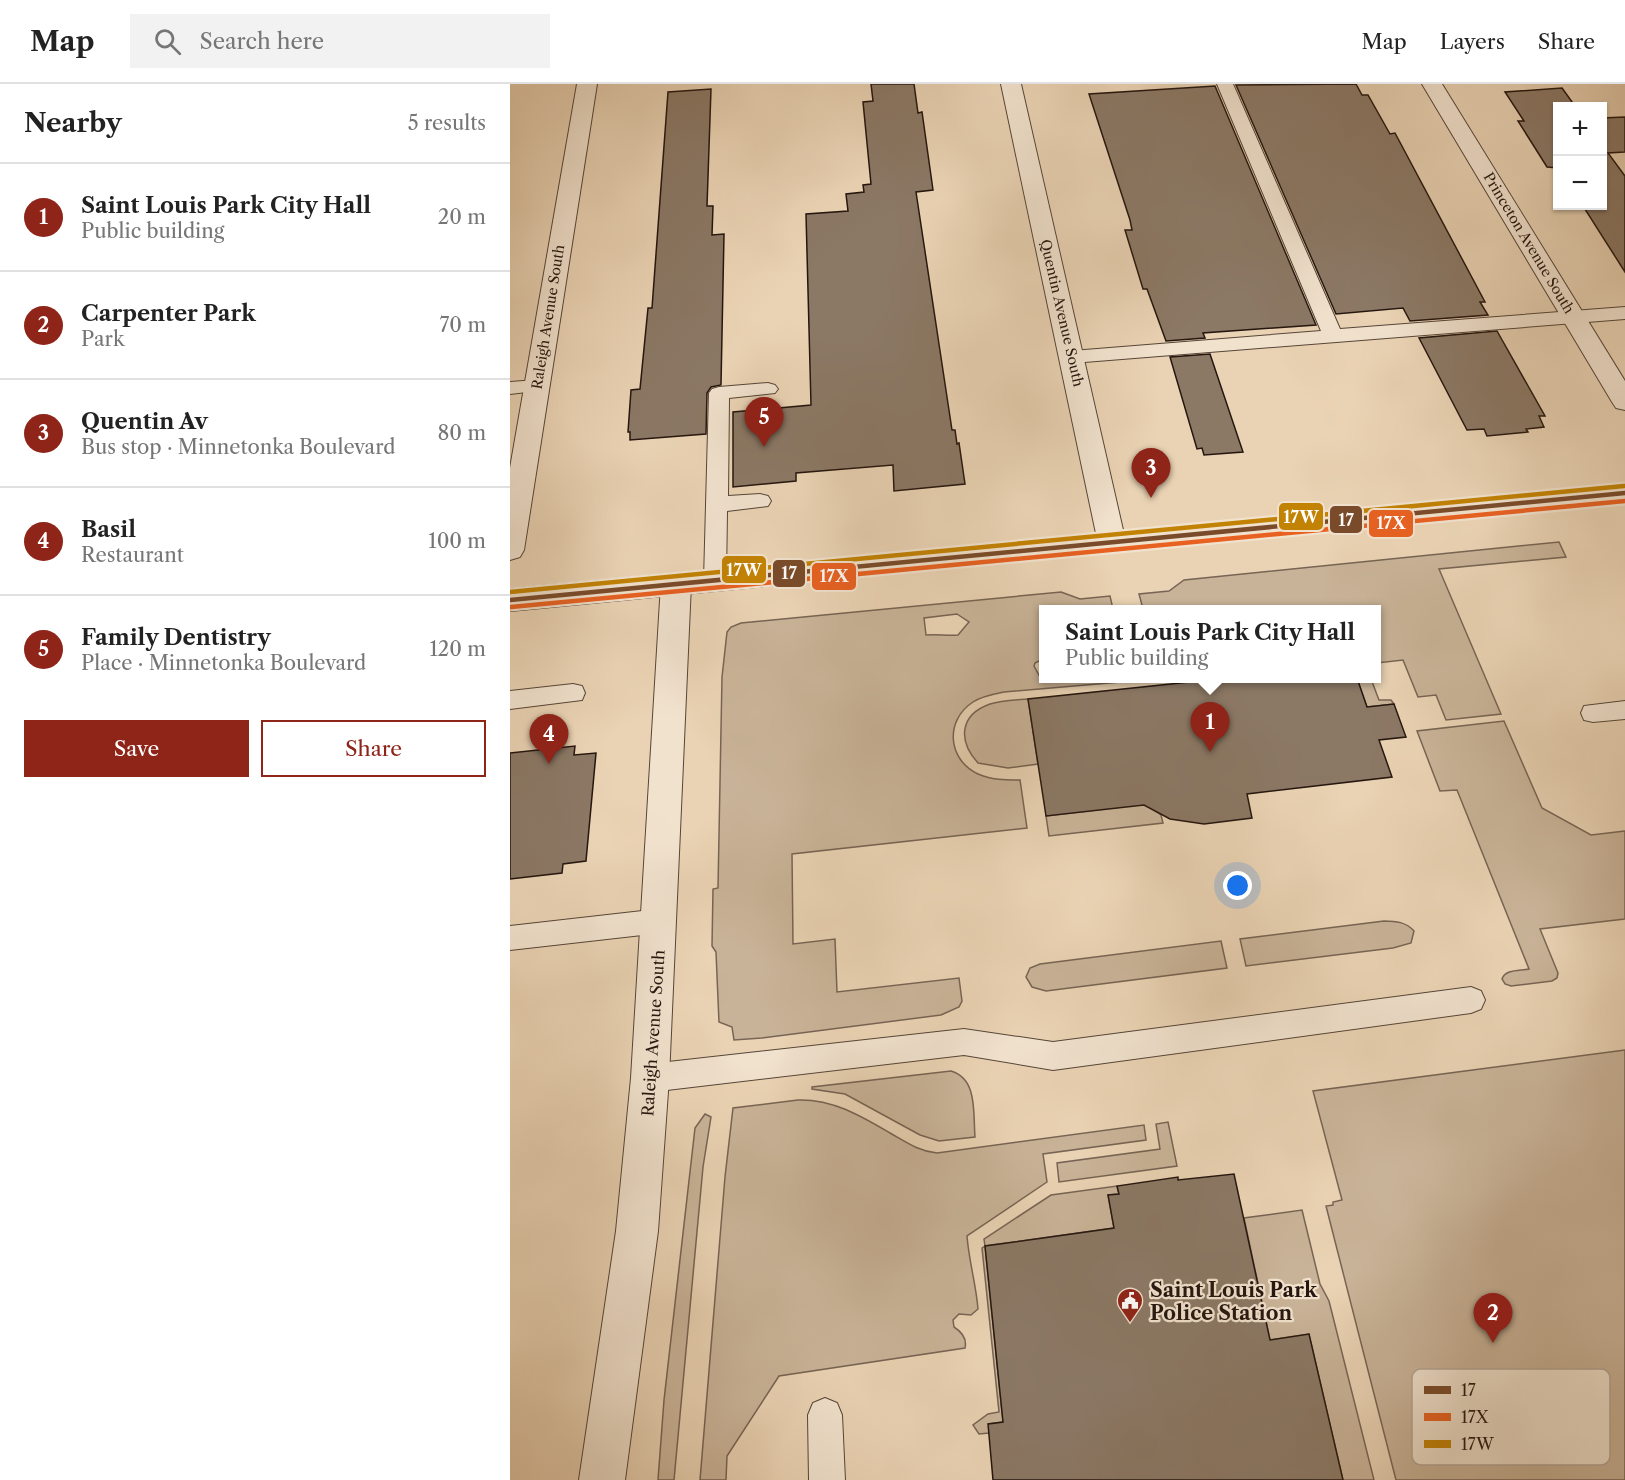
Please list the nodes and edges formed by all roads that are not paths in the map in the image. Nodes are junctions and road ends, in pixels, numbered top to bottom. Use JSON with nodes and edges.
{"nodes":[{"id":1,"x":587,"y":84,"type":"edge"},
{"id":2,"x":1011,"y":84,"type":"edge"},
{"id":3,"x":1225,"y":84,"type":"edge"},
{"id":4,"x":1432,"y":84,"type":"edge"},
{"id":5,"x":1625,"y":314,"type":"edge"},
{"id":6,"x":1573,"y":316,"type":"junction"},
{"id":7,"x":1333,"y":336,"type":"junction"},
{"id":8,"x":1072,"y":357,"type":"junction"},
{"id":9,"x":537,"y":386,"type":"junction"},
{"id":10,"x":510,"y":388,"type":"edge"},
{"id":11,"x":768,"y":389,"type":"dead end"},
{"id":12,"x":1625,"y":402,"type":"edge"},
{"id":13,"x":1625,"y":493,"type":"edge"},
{"id":14,"x":760,"y":501,"type":"dead end"},
{"id":15,"x":717,"y":504,"type":"junction"},
{"id":16,"x":1112,"y":543,"type":"junction"},
{"id":17,"x":510,"y":550,"type":"edge"},
{"id":18,"x":715,"y":580,"type":"junction"},
{"id":19,"x":676,"y":584,"type":"junction"},
{"id":20,"x":510,"y":600,"type":"edge"},
{"id":21,"x":573,"y":693,"type":"dead end"},
{"id":22,"x":510,"y":700,"type":"edge"},
{"id":23,"x":1625,"y":710,"type":"edge"},
{"id":24,"x":1593,"y":713,"type":"dead end"},
{"id":25,"x":660,"y":921,"type":"junction"},
{"id":26,"x":510,"y":938,"type":"edge"},
{"id":27,"x":1471,"y":1000,"type":"dead end"},
{"id":28,"x":650,"y":1078,"type":"junction"},
{"id":29,"x":825,"y":1414,"type":"dead end"},
{"id":30,"x":602,"y":1480,"type":"edge"},
{"id":31,"x":827,"y":1480,"type":"edge"}],
"edges":[{"from":1,"to":9,"type":"street","name":"Raleigh Avenue South"},
{"from":2,"to":8,"type":"street","name":"Quentin Avenue South"},
{"from":3,"to":7,"type":"lane"},
{"from":4,"to":6,"type":"street","name":"Princeton Avenue South"},
{"from":5,"to":6,"type":"lane"},
{"from":6,"to":7,"type":"lane"},
{"from":6,"to":12,"type":"street","name":"Princeton Avenue South"},
{"from":7,"to":8,"type":"lane"},
{"from":8,"to":16,"type":"street","name":"Quentin Avenue South"},
{"from":9,"to":10,"type":"lane"},
{"from":9,"to":17,"type":"street","name":"Raleigh Avenue South"},
{"from":11,"to":15,"type":"lane"},
{"from":13,"to":16,"type":"street"},
{"from":14,"to":15,"type":"lane"},
{"from":15,"to":18,"type":"lane"},
{"from":16,"to":18,"type":"street"},
{"from":18,"to":19,"type":"street"},
{"from":19,"to":20,"type":"street"},
{"from":19,"to":25,"type":"street","name":"Raleigh Avenue South"},
{"from":21,"to":22,"type":"lane"},
{"from":23,"to":24,"type":"lane"},
{"from":25,"to":26,"type":"lane"},
{"from":25,"to":28,"type":"street","name":"Raleigh Avenue South"},
{"from":27,"to":28,"type":"lane"},
{"from":28,"to":30,"type":"street","name":"Raleigh Avenue South"},
{"from":29,"to":31,"type":"lane"}]}
